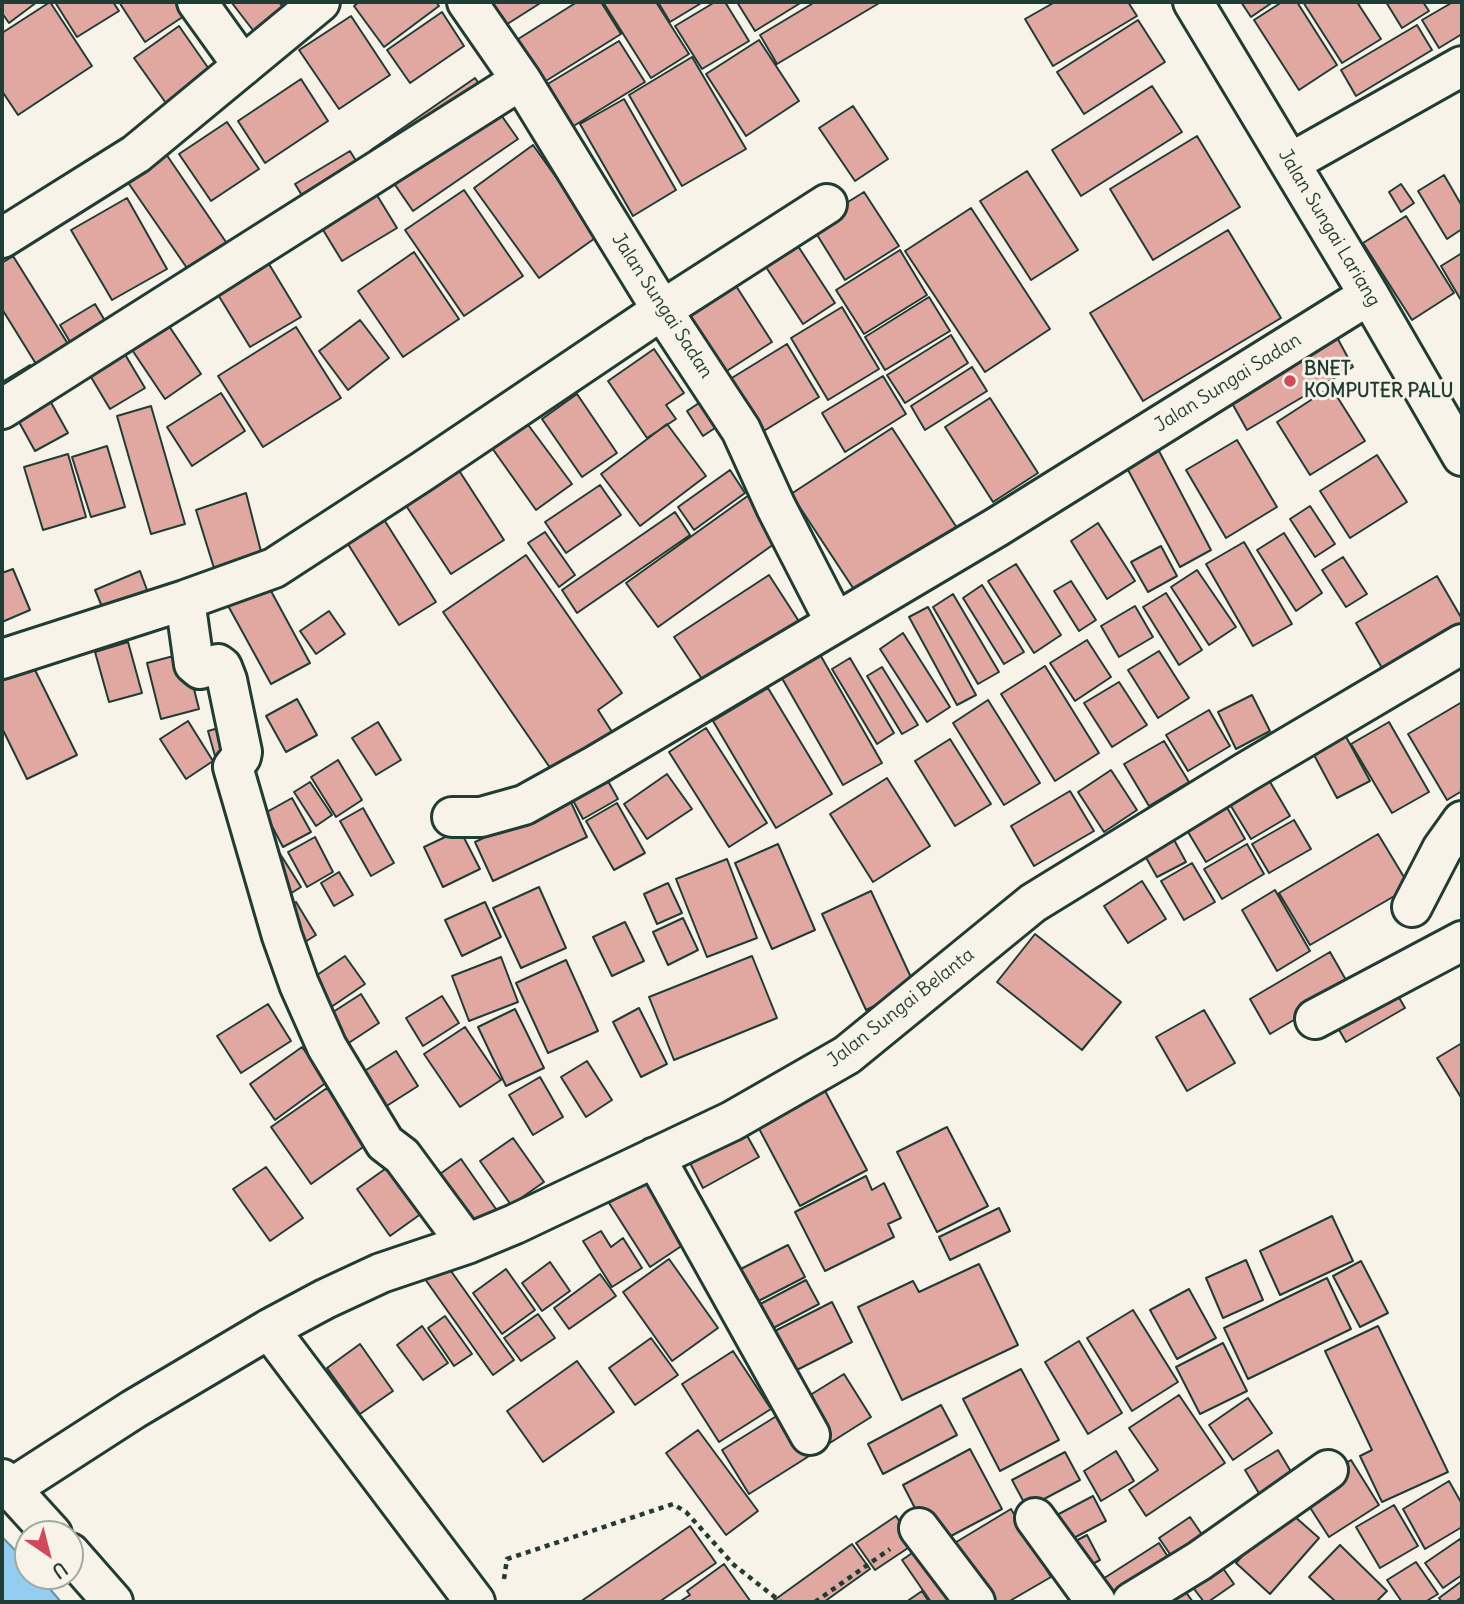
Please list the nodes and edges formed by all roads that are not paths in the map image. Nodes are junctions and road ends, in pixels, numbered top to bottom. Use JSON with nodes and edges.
{"nodes":[{"id":1,"x":197,"y":2,"type":"edge"},
{"id":2,"x":320,"y":2,"type":"edge"},
{"id":3,"x":467,"y":2,"type":"edge"},
{"id":4,"x":1193,"y":2,"type":"edge"},
{"id":5,"x":243,"y":66,"type":"junction"},
{"id":6,"x":1462,"y":66,"type":"edge"},
{"id":7,"x":522,"y":80,"type":"junction"},
{"id":8,"x":1290,"y":163,"type":"junction"},
{"id":9,"x":827,"y":204,"type":"dead end"},
{"id":10,"x":2,"y":238,"type":"edge"},
{"id":11,"x":1369,"y":295,"type":"junction"},
{"id":12,"x":662,"y":310,"type":"junction"},
{"id":13,"x":2,"y":409,"type":"edge"},
{"id":14,"x":1462,"y":456,"type":"edge"},
{"id":15,"x":185,"y":600,"type":"junction"},
{"id":16,"x":835,"y":622,"type":"junction"},
{"id":17,"x":1462,"y":644,"type":"edge"},
{"id":18,"x":2,"y":659,"type":"edge"},
{"id":19,"x":452,"y":817,"type":"dead end"},
{"id":20,"x":1462,"y":821,"type":"edge"},
{"id":21,"x":1412,"y":907,"type":"dead end"},
{"id":22,"x":1462,"y":941,"type":"edge"},
{"id":23,"x":1315,"y":1019,"type":"dead end"},
{"id":24,"x":655,"y":1157,"type":"junction"},
{"id":25,"x":467,"y":1244,"type":"junction"},
{"id":26,"x":269,"y":1329,"type":"junction"},
{"id":27,"x":810,"y":1434,"type":"dead end"},
{"id":28,"x":1328,"y":1470,"type":"dead end"},
{"id":29,"x":6,"y":1484,"type":"edge"},
{"id":30,"x":1035,"y":1518,"type":"dead end"},
{"id":31,"x":39,"y":1520,"type":"edge"},
{"id":32,"x":919,"y":1528,"type":"road end"},
{"id":33,"x":84,"y":1569,"type":"edge"},
{"id":34,"x":490,"y":1592,"type":"edge"},
{"id":35,"x":113,"y":1602,"type":"edge"},
{"id":36,"x":975,"y":1602,"type":"edge"},
{"id":37,"x":1096,"y":1602,"type":"edge"},
{"id":38,"x":1132,"y":1602,"type":"edge"}],
"edges":[{"from":1,"to":5,"type":"street"},
{"from":2,"to":5,"type":"street"},
{"from":3,"to":7,"type":"street","name":"Jalan Sungai Sadan"},
{"from":4,"to":8,"type":"street","name":"Jalan Sungai Lariang"},
{"from":5,"to":10,"type":"street"},
{"from":6,"to":8,"type":"street"},
{"from":7,"to":12,"type":"street","name":"Jalan Sungai Sadan"},
{"from":7,"to":13,"type":"street"},
{"from":8,"to":11,"type":"street","name":"Jalan Sungai Lariang"},
{"from":9,"to":12,"type":"street"},
{"from":11,"to":14,"type":"street","name":"Jalan Sungai Lariang"},
{"from":11,"to":16,"type":"street","name":"Jalan Sungai Sadan"},
{"from":12,"to":15,"type":"street"},
{"from":12,"to":16,"type":"street","name":"Jalan Sungai Sadan"},
{"from":15,"to":18,"type":"street"},
{"from":15,"to":25,"type":"street"},
{"from":16,"to":19,"type":"street","name":"Jalan Sungai Sadan"},
{"from":17,"to":24,"type":"street","name":"Jalan Sungai Belanta"},
{"from":20,"to":21,"type":"street"},
{"from":22,"to":23,"type":"street"},
{"from":24,"to":25,"type":"street","name":"Jalan Sungai Belanta"},
{"from":24,"to":27,"type":"street"},
{"from":25,"to":26,"type":"street","name":"Jalan Sungai Belanta"},
{"from":26,"to":29,"type":"street","name":"Jalan Sungai Belanta"},
{"from":26,"to":34,"type":"street"},
{"from":28,"to":38,"type":"street"},
{"from":29,"to":31,"type":"street"},
{"from":30,"to":37,"type":"street"},
{"from":32,"to":36,"type":"street"},
{"from":33,"to":35,"type":"street"}]}
